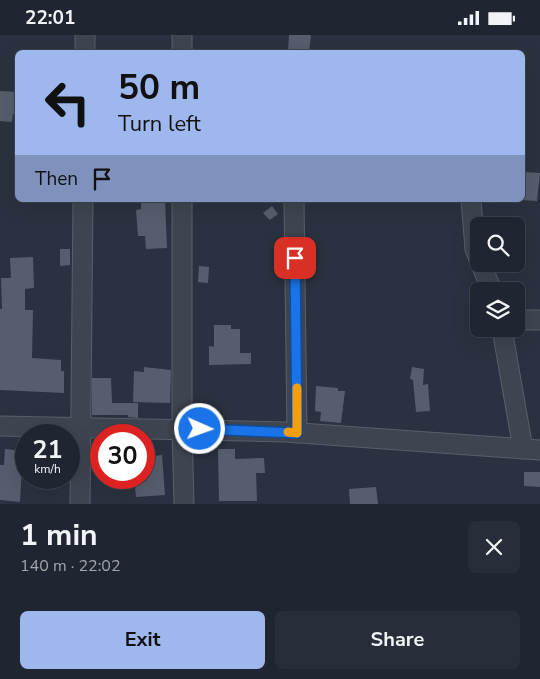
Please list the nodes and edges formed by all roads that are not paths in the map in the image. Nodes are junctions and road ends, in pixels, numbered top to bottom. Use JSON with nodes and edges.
{"nodes":[{"id":1,"x":85,"y":35,"type":"edge"},
{"id":2,"x":182,"y":35,"type":"edge"},
{"id":3,"x":84,"y":50,"type":"edge"},
{"id":4,"x":182,"y":50,"type":"edge"},
{"id":5,"x":83,"y":202,"type":"edge"},
{"id":6,"x":182,"y":202,"type":"edge"},
{"id":7,"x":294,"y":202,"type":"edge"},
{"id":8,"x":472,"y":202,"type":"edge"},
{"id":9,"x":473,"y":217,"type":"edge"},
{"id":10,"x":525,"y":320,"type":"edge"},
{"id":11,"x":540,"y":320,"type":"edge"},
{"id":12,"x":504,"y":337,"type":"edge"},
{"id":13,"x":0,"y":426,"type":"edge"},
{"id":14,"x":15,"y":426,"type":"edge"},
{"id":15,"x":80,"y":428,"type":"joint"},
{"id":16,"x":182,"y":429,"type":"junction"},
{"id":17,"x":297,"y":433,"type":"junction"},
{"id":18,"x":532,"y":449,"type":"edge"},
{"id":19,"x":80,"y":489,"type":"edge"},
{"id":20,"x":80,"y":504,"type":"edge"},
{"id":21,"x":184,"y":504,"type":"edge"}],
"edges":[{"from":1,"to":3,"type":"street"},
{"from":2,"to":4,"type":"street"},
{"from":5,"to":15,"type":"street"},
{"from":6,"to":16,"type":"street"},
{"from":7,"to":17,"type":"street"},
{"from":8,"to":9,"type":"street"},
{"from":10,"to":11,"type":"street"},
{"from":12,"to":18,"type":"street"},
{"from":13,"to":14,"type":"street"},
{"from":15,"to":16,"type":"street"},
{"from":16,"to":17,"type":"street"},
{"from":16,"to":21,"type":"street"},
{"from":17,"to":18,"type":"street"},
{"from":19,"to":20,"type":"street"}]}
